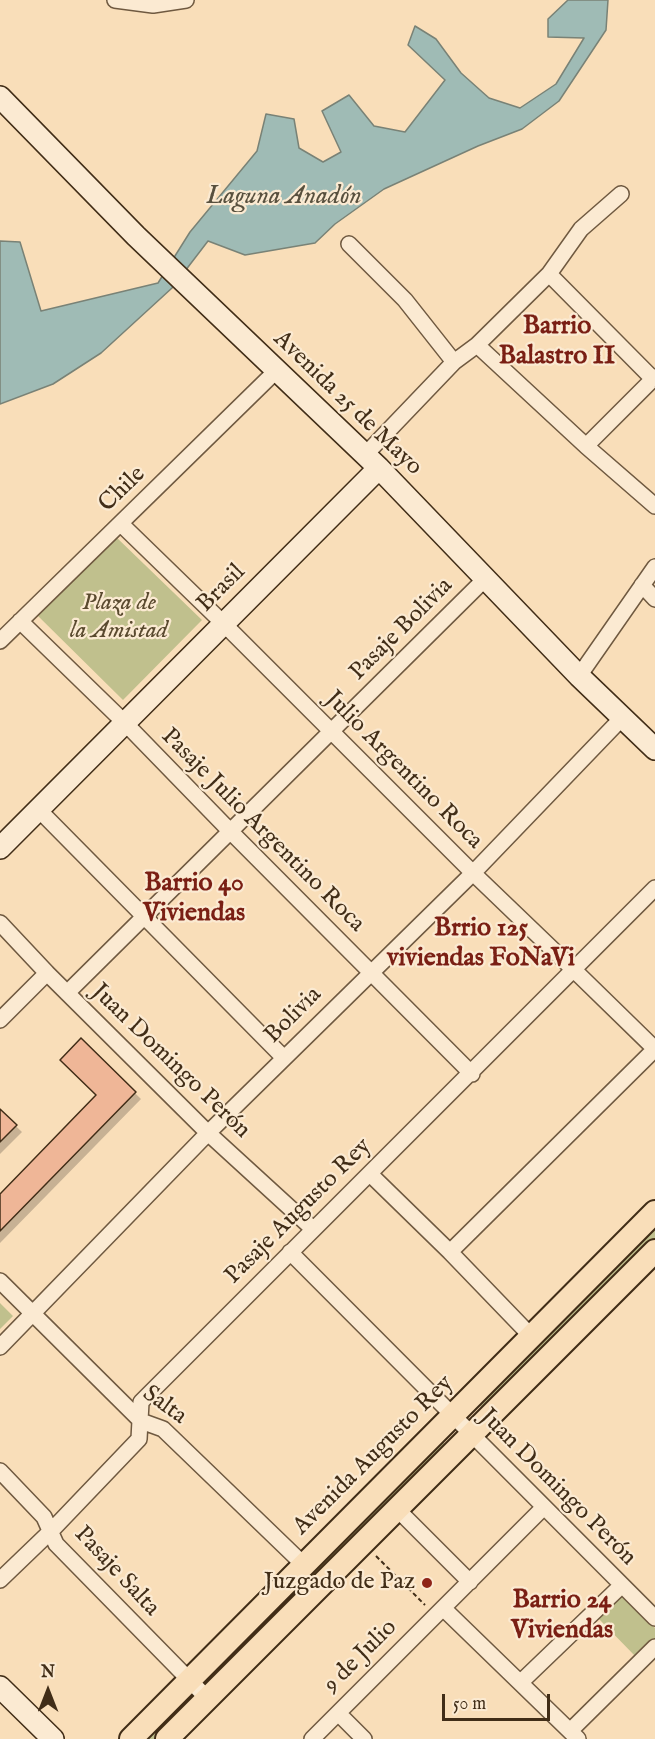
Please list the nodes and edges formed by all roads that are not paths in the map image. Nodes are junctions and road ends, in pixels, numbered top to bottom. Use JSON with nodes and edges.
{"nodes":[{"id":1,"x":115,"y":0,"type":"edge"},
{"id":2,"x":186,"y":0,"type":"edge"},
{"id":3,"x":0,"y":97,"type":"edge"},
{"id":4,"x":621,"y":194,"type":"dead end"},
{"id":5,"x":348,"y":244,"type":"dead end"},
{"id":6,"x":549,"y":274,"type":"junction"},
{"id":7,"x":477,"y":345,"type":"junction"},
{"id":8,"x":454,"y":362,"type":"junction"},
{"id":9,"x":276,"y":371,"type":"junction"},
{"id":10,"x":654,"y":378,"type":"edge"},
{"id":11,"x":586,"y":446,"type":"junction"},
{"id":12,"x":372,"y":462,"type":"junction"},
{"id":13,"x":655,"y":506,"type":"edge"},
{"id":14,"x":121,"y":524,"type":"junction"},
{"id":15,"x":655,"y":567,"type":"edge"},
{"id":16,"x":486,"y":578,"type":"junction"},
{"id":17,"x":642,"y":585,"type":"junction"},
{"id":18,"x":655,"y":599,"type":"edge"},
{"id":19,"x":20,"y":621,"type":"junction"},
{"id":20,"x":224,"y":624,"type":"junction"},
{"id":21,"x":0,"y":641,"type":"edge"},
{"id":22,"x":579,"y":676,"type":"junction"},
{"id":23,"x":622,"y":718,"type":"junction"},
{"id":24,"x":125,"y":723,"type":"junction"},
{"id":25,"x":332,"y":732,"type":"junction"},
{"id":26,"x":655,"y":749,"type":"edge"},
{"id":27,"x":39,"y":810,"type":"junction"},
{"id":28,"x":230,"y":831,"type":"junction"},
{"id":29,"x":0,"y":848,"type":"edge"},
{"id":30,"x":473,"y":873,"type":"junction"},
{"id":31,"x":655,"y":888,"type":"edge"},
{"id":32,"x":143,"y":917,"type":"junction"},
{"id":33,"x":0,"y":922,"type":"edge"},
{"id":34,"x":574,"y":970,"type":"junction"},
{"id":35,"x":370,"y":972,"type":"junction"},
{"id":36,"x":47,"y":973,"type":"junction"},
{"id":37,"x":67,"y":993,"type":"junction"},
{"id":38,"x":0,"y":1020,"type":"edge"},
{"id":39,"x":655,"y":1048,"type":"edge"},
{"id":40,"x":284,"y":1058,"type":"junction"},
{"id":41,"x":472,"y":1074,"type":"junction"},
{"id":42,"x":207,"y":1133,"type":"junction"},
{"id":43,"x":370,"y":1174,"type":"junction"},
{"id":44,"x":655,"y":1212,"type":"edge"},
{"id":45,"x":313,"y":1229,"type":"junction"},
{"id":46,"x":655,"y":1251,"type":"edge"},
{"id":47,"x":290,"y":1252,"type":"junction"},
{"id":48,"x":450,"y":1252,"type":"junction"},
{"id":49,"x":0,"y":1281,"type":"edge"},
{"id":50,"x":34,"y":1314,"type":"junction"},
{"id":51,"x":531,"y":1336,"type":"junction"},
{"id":52,"x":0,"y":1347,"type":"edge"},
{"id":53,"x":452,"y":1416,"type":"junction"},
{"id":54,"x":141,"y":1421,"type":"junction"},
{"id":55,"x":471,"y":1435,"type":"junction"},
{"id":56,"x":0,"y":1471,"type":"edge"},
{"id":57,"x":544,"y":1507,"type":"junction"},
{"id":58,"x":396,"y":1508,"type":"junction"},
{"id":59,"x":51,"y":1532,"type":"junction"},
{"id":60,"x":304,"y":1565,"type":"junction"},
{"id":61,"x":0,"y":1580,"type":"edge"},
{"id":62,"x":470,"y":1582,"type":"junction"},
{"id":63,"x":622,"y":1585,"type":"junction"},
{"id":64,"x":442,"y":1608,"type":"junction"},
{"id":65,"x":652,"y":1609,"type":"edge"},
{"id":66,"x":655,"y":1647,"type":"edge"},
{"id":67,"x":189,"y":1680,"type":"junction"},
{"id":68,"x":522,"y":1682,"type":"junction"},
{"id":69,"x":0,"y":1686,"type":"edge"},
{"id":70,"x":207,"y":1699,"type":"junction"},
{"id":71,"x":338,"y":1713,"type":"junction"},
{"id":72,"x":574,"y":1735,"type":"edge"},
{"id":73,"x":53,"y":1739,"type":"edge"},
{"id":74,"x":131,"y":1739,"type":"edge"},
{"id":75,"x":167,"y":1739,"type":"edge"},
{"id":76,"x":312,"y":1739,"type":"edge"},
{"id":77,"x":364,"y":1739,"type":"edge"}],
"edges":[{"from":1,"to":2,"type":"street"},
{"from":3,"to":9,"type":"main road","name":"Avenida 25 de Mayo"},
{"from":4,"to":6,"type":"street"},
{"from":5,"to":8,"type":"street"},
{"from":6,"to":7,"type":"street"},
{"from":6,"to":10,"type":"street"},
{"from":7,"to":8,"type":"street"},
{"from":7,"to":11,"type":"street"},
{"from":8,"to":12,"type":"street"},
{"from":9,"to":12,"type":"main road","name":"Avenida 25 de Mayo"},
{"from":9,"to":14,"type":"street","name":"Chile"},
{"from":10,"to":11,"type":"street"},
{"from":11,"to":13,"type":"street"},
{"from":12,"to":16,"type":"main road","name":"Avenida 25 de Mayo"},
{"from":12,"to":20,"type":"main road","name":"Brasil"},
{"from":14,"to":19,"type":"street","name":"Chile"},
{"from":14,"to":20,"type":"street","name":"Julio Argentino Roca"},
{"from":15,"to":17,"type":"street"},
{"from":16,"to":22,"type":"main road","name":"Avenida 25 de Mayo"},
{"from":16,"to":25,"type":"street","name":"Pasaje Bolivia"},
{"from":17,"to":18,"type":"street"},
{"from":17,"to":22,"type":"street"},
{"from":19,"to":21,"type":"street","name":"Chile"},
{"from":19,"to":24,"type":"street","name":"Pasaje Julio Argentino Roca"},
{"from":20,"to":24,"type":"main road","name":"Brasil"},
{"from":20,"to":25,"type":"street","name":"Julio Argentino Roca"},
{"from":22,"to":23,"type":"main road","name":"Avenida 25 de Mayo"},
{"from":23,"to":26,"type":"main road","name":"Avenida 25 de Mayo"},
{"from":23,"to":30,"type":"street","name":"Bolivia"},
{"from":24,"to":27,"type":"main road","name":"Brasil"},
{"from":24,"to":28,"type":"street","name":"Pasaje Julio Argentino Roca"},
{"from":25,"to":28,"type":"street","name":"Pasaje Bolivia"},
{"from":25,"to":30,"type":"street","name":"Julio Argentino Roca"},
{"from":27,"to":29,"type":"main road","name":"Brasil"},
{"from":27,"to":32,"type":"street"},
{"from":28,"to":32,"type":"street","name":"Pasaje Bolivia"},
{"from":28,"to":35,"type":"street","name":"Pasaje Julio Argentino Roca"},
{"from":30,"to":34,"type":"street","name":"Julio Argentino Roca"},
{"from":30,"to":35,"type":"street","name":"Bolivia"},
{"from":31,"to":34,"type":"street","name":"Pasaje Augusto Rey"},
{"from":32,"to":37,"type":"street","name":"Pasaje Bolivia"},
{"from":32,"to":40,"type":"street"},
{"from":33,"to":36,"type":"street","name":"Juan Domingo Perón"},
{"from":34,"to":39,"type":"street","name":"Julio Argentino Roca"},
{"from":34,"to":41,"type":"street","name":"Pasaje Augusto Rey"},
{"from":35,"to":40,"type":"street","name":"Bolivia"},
{"from":35,"to":41,"type":"street","name":"Pasaje Julio Argentino Roca"},
{"from":36,"to":37,"type":"street","name":"Juan Domingo Perón"},
{"from":36,"to":38,"type":"street"},
{"from":37,"to":42,"type":"street","name":"Juan Domingo Perón"},
{"from":39,"to":48,"type":"street"},
{"from":40,"to":42,"type":"street","name":"Bolivia"},
{"from":41,"to":43,"type":"street","name":"Pasaje Augusto Rey"},
{"from":42,"to":45,"type":"street","name":"Juan Domingo Perón"},
{"from":42,"to":50,"type":"street","name":"Bolivia"},
{"from":43,"to":45,"type":"street","name":"Pasaje Augusto Rey"},
{"from":43,"to":48,"type":"street"},
{"from":44,"to":51,"type":"main road","name":"Avenida Augusto Rey"},
{"from":45,"to":47,"type":"street","name":"Pasaje Augusto Rey"},
{"from":46,"to":55,"type":"main road"},
{"from":47,"to":53,"type":"street","name":"Juan Domingo Perón"},
{"from":47,"to":54,"type":"street","name":"Pasaje Augusto Rey"},
{"from":48,"to":51,"type":"street"},
{"from":49,"to":50,"type":"street","name":"Salta"},
{"from":50,"to":52,"type":"street","name":"Bolivia"},
{"from":50,"to":54,"type":"street","name":"Salta"},
{"from":51,"to":53,"type":"main road","name":"Avenida Augusto Rey"},
{"from":53,"to":55,"type":"street","name":"Juan Domingo Perón"},
{"from":53,"to":60,"type":"main road","name":"Avenida Augusto Rey"},
{"from":54,"to":59,"type":"street","name":"Pasaje Augusto Rey"},
{"from":54,"to":60,"type":"street","name":"Salta"},
{"from":55,"to":57,"type":"street","name":"Juan Domingo Perón"},
{"from":55,"to":58,"type":"main road"},
{"from":56,"to":59,"type":"street","name":"Pasaje Salta"},
{"from":57,"to":62,"type":"street","name":"9 de Julio"},
{"from":57,"to":63,"type":"street","name":"Juan Domingo Perón"},
{"from":58,"to":62,"type":"street"},
{"from":58,"to":70,"type":"main road"},
{"from":59,"to":61,"type":"street","name":"Pasaje Augusto Rey"},
{"from":59,"to":67,"type":"street","name":"Pasaje Salta"},
{"from":60,"to":67,"type":"main road","name":"Avenida Augusto Rey"},
{"from":62,"to":64,"type":"street","name":"9 de Julio"},
{"from":63,"to":65,"type":"street","name":"Juan Domingo Perón"},
{"from":63,"to":68,"type":"street"},
{"from":64,"to":68,"type":"street"},
{"from":64,"to":71,"type":"street","name":"9 de Julio"},
{"from":66,"to":72,"type":"street"},
{"from":67,"to":70,"type":"street","name":"Pasaje Salta"},
{"from":67,"to":74,"type":"main road","name":"Avenida Augusto Rey"},
{"from":68,"to":72,"type":"street"},
{"from":69,"to":73,"type":"main road"},
{"from":70,"to":75,"type":"main road"},
{"from":71,"to":76,"type":"street","name":"9 de Julio"},
{"from":71,"to":77,"type":"street"}]}
